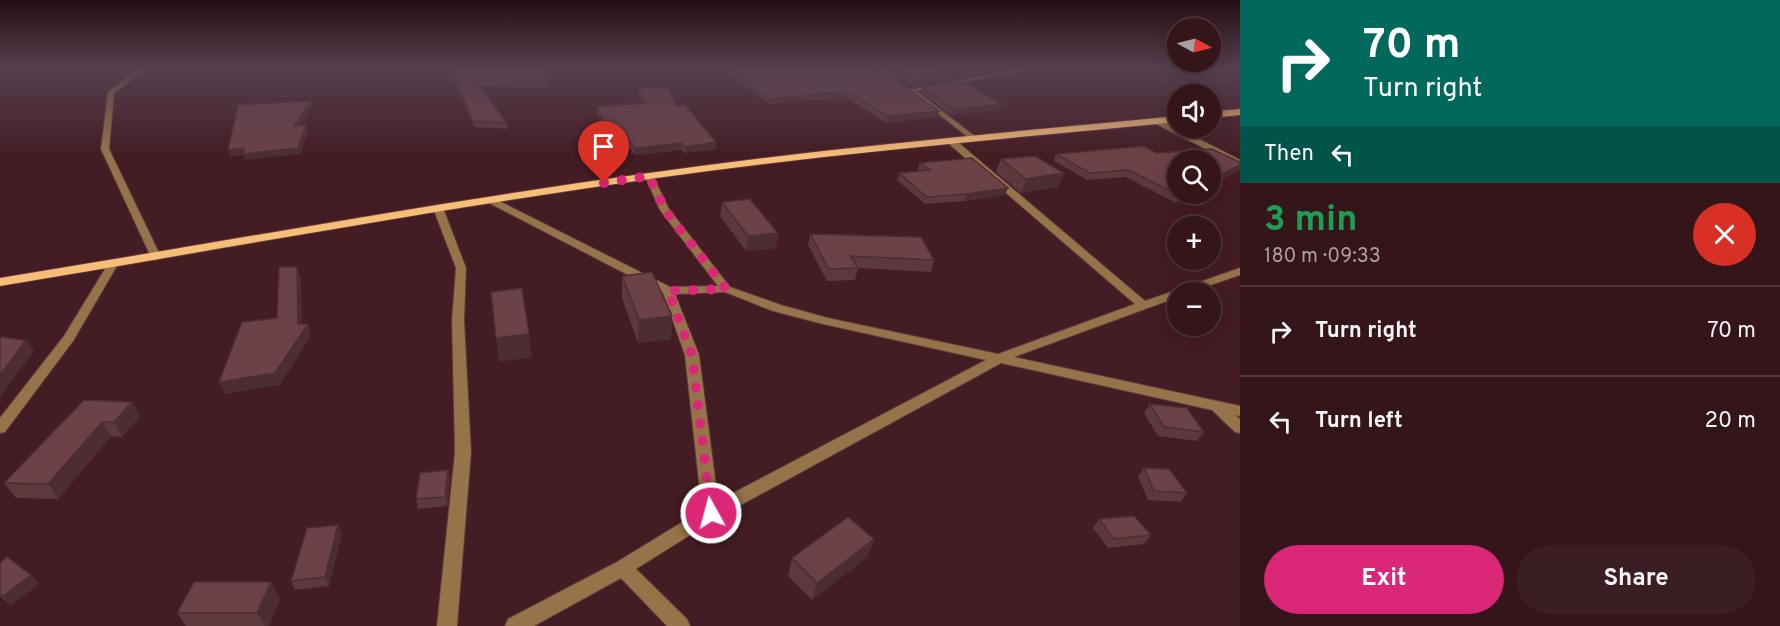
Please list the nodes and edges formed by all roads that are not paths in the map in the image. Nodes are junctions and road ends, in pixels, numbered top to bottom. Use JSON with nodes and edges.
{"nodes":[{"id":1,"x":110,"y":98,"type":"edge"},
{"id":2,"x":921,"y":98,"type":"edge"},
{"id":3,"x":1240,"y":112,"type":"edge"},
{"id":4,"x":1221,"y":114,"type":"edge"},
{"id":5,"x":1167,"y":120,"type":"edge"},
{"id":6,"x":1157,"y":121,"type":"junction"},
{"id":7,"x":973,"y":139,"type":"junction"},
{"id":8,"x":951,"y":141,"type":"junction"},
{"id":9,"x":1240,"y":163,"type":"edge"},
{"id":10,"x":649,"y":176,"type":"junction"},
{"id":11,"x":492,"y":201,"type":"junction"},
{"id":12,"x":438,"y":208,"type":"junction"},
{"id":13,"x":156,"y":257,"type":"junction"},
{"id":14,"x":113,"y":264,"type":"junction"},
{"id":15,"x":1240,"y":271,"type":"edge"},
{"id":16,"x":0,"y":282,"type":"edge"},
{"id":17,"x":1210,"y":282,"type":"edge"},
{"id":18,"x":726,"y":289,"type":"junction"},
{"id":19,"x":668,"y":291,"type":"junction"},
{"id":20,"x":1167,"y":297,"type":"edge"},
{"id":21,"x":1143,"y":305,"type":"junction"},
{"id":22,"x":1000,"y":358,"type":"junction"},
{"id":23,"x":1216,"y":406,"type":"junction"},
{"id":24,"x":1240,"y":411,"type":"edge"},
{"id":25,"x":0,"y":428,"type":"edge"},
{"id":26,"x":1240,"y":428,"type":"edge"},
{"id":27,"x":711,"y":513,"type":"junction"},
{"id":28,"x":622,"y":568,"type":"junction"},
{"id":29,"x":447,"y":626,"type":"edge"},
{"id":30,"x":515,"y":626,"type":"edge"},
{"id":31,"x":680,"y":626,"type":"edge"}],
"edges":[{"from":1,"to":13,"type":"street"},
{"from":2,"to":7,"type":"street"},
{"from":3,"to":4,"type":"main road"},
{"from":5,"to":6,"type":"main road"},
{"from":6,"to":7,"type":"main road"},
{"from":6,"to":9,"type":"street"},
{"from":7,"to":8,"type":"main road"},
{"from":8,"to":10,"type":"main road"},
{"from":8,"to":21,"type":"street"},
{"from":10,"to":11,"type":"main road"},
{"from":10,"to":18,"type":"street"},
{"from":11,"to":12,"type":"main road"},
{"from":11,"to":19,"type":"street"},
{"from":12,"to":13,"type":"main road"},
{"from":12,"to":29,"type":"street"},
{"from":13,"to":14,"type":"main road"},
{"from":14,"to":16,"type":"main road"},
{"from":14,"to":25,"type":"street"},
{"from":15,"to":17,"type":"street"},
{"from":18,"to":19,"type":"street"},
{"from":18,"to":22,"type":"street"},
{"from":19,"to":27,"type":"street"},
{"from":20,"to":21,"type":"street"},
{"from":21,"to":22,"type":"street"},
{"from":22,"to":23,"type":"street"},
{"from":22,"to":27,"type":"street"},
{"from":23,"to":24,"type":"street"},
{"from":23,"to":26,"type":"street"},
{"from":27,"to":28,"type":"street"},
{"from":28,"to":30,"type":"street"},
{"from":28,"to":31,"type":"street"}]}
